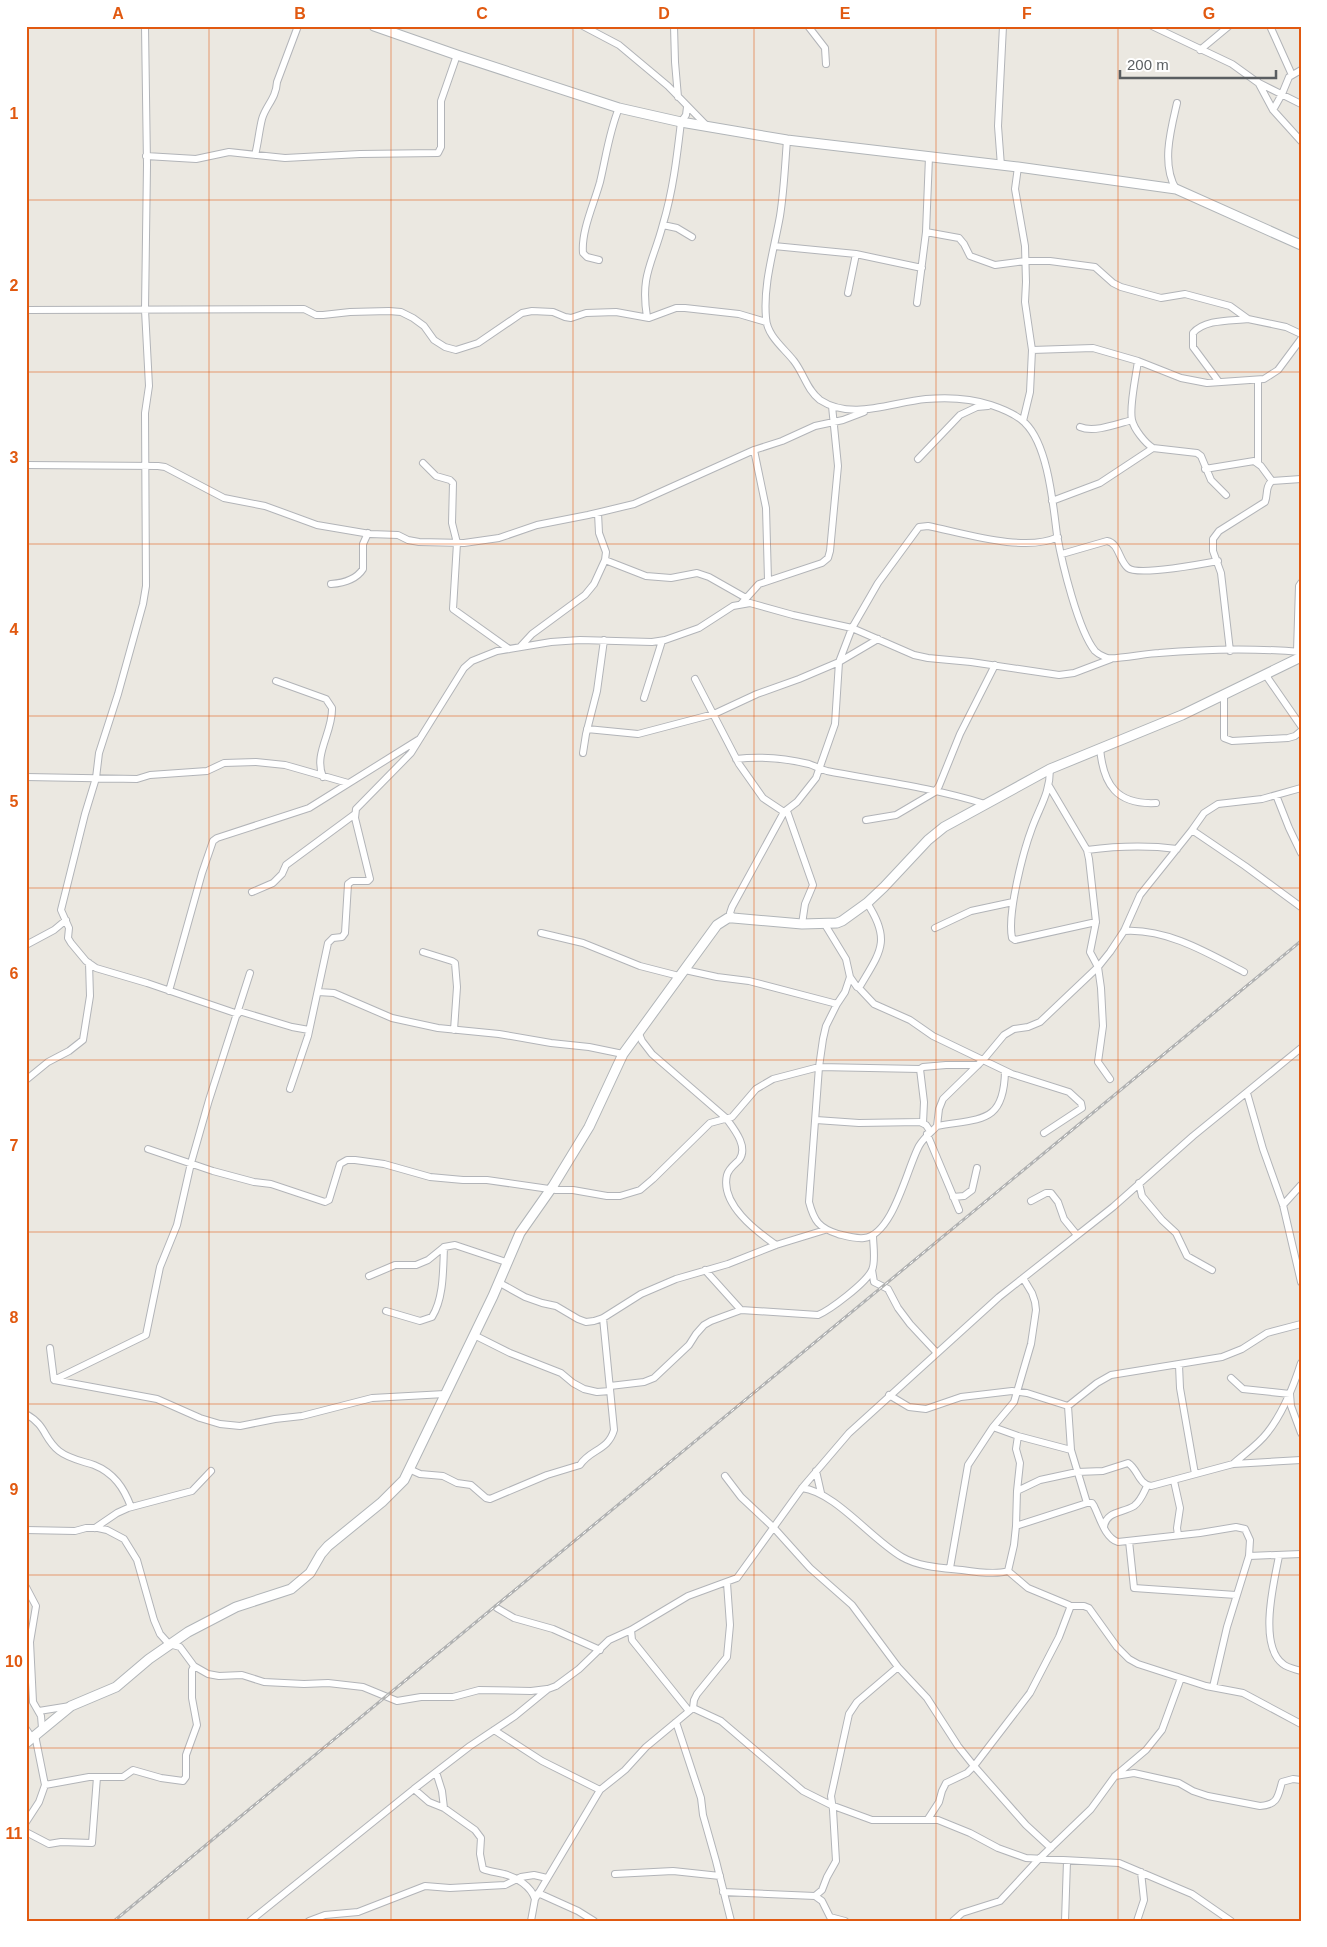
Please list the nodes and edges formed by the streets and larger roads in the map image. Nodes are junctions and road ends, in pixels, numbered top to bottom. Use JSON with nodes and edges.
{"nodes":[{"id":1,"x":145,"y":26,"type":"edge"},
{"id":2,"x":298,"y":26,"type":"edge"},
{"id":3,"x":374,"y":26,"type":"edge"},
{"id":4,"x":583,"y":26,"type":"edge"},
{"id":5,"x":674,"y":26,"type":"edge"},
{"id":6,"x":808,"y":26,"type":"edge"},
{"id":7,"x":1004,"y":26,"type":"edge"},
{"id":8,"x":1152,"y":26,"type":"edge"},
{"id":9,"x":1229,"y":26,"type":"edge"},
{"id":10,"x":1270,"y":26,"type":"edge"},
{"id":11,"x":1200,"y":50,"type":"junction"},
{"id":12,"x":456,"y":55,"type":"junction"},
{"id":13,"x":826,"y":64,"type":"dead end"},
{"id":14,"x":1301,"y":70,"type":"edge"},
{"id":15,"x":1292,"y":74,"type":"junction"},
{"id":16,"x":1257,"y":82,"type":"junction"},
{"id":17,"x":1282,"y":94,"type":"junction"},
{"id":18,"x":678,"y":97,"type":"junction"},
{"id":19,"x":1177,"y":103,"type":"dead end"},
{"id":20,"x":1301,"y":104,"type":"edge"},
{"id":21,"x":688,"y":107,"type":"junction"},
{"id":22,"x":619,"y":108,"type":"junction"},
{"id":23,"x":1273,"y":110,"type":"junction"},
{"id":24,"x":682,"y":122,"type":"junction"},
{"id":25,"x":707,"y":126,"type":"junction"},
{"id":26,"x":787,"y":140,"type":"junction"},
{"id":27,"x":1301,"y":141,"type":"edge"},
{"id":28,"x":255,"y":155,"type":"junction"},
{"id":29,"x":146,"y":156,"type":"junction"},
{"id":30,"x":929,"y":158,"type":"junction"},
{"id":31,"x":1001,"y":166,"type":"junction"},
{"id":32,"x":1018,"y":167,"type":"junction"},
{"id":33,"x":1176,"y":189,"type":"junction"},
{"id":34,"x":663,"y":225,"type":"junction"},
{"id":35,"x":926,"y":232,"type":"junction"},
{"id":36,"x":692,"y":237,"type":"dead end"},
{"id":37,"x":1301,"y":245,"type":"edge"},
{"id":38,"x":774,"y":246,"type":"junction"},
{"id":39,"x":856,"y":254,"type":"junction"},
{"id":40,"x":599,"y":260,"type":"dead end"},
{"id":41,"x":1025,"y":261,"type":"junction"},
{"id":42,"x":922,"y":268,"type":"junction"},
{"id":43,"x":848,"y":293,"type":"dead end"},
{"id":44,"x":918,"y":303,"type":"dead end"},
{"id":45,"x":26,"y":310,"type":"edge"},
{"id":46,"x":145,"y":310,"type":"junction"},
{"id":47,"x":647,"y":317,"type":"junction"},
{"id":48,"x":1248,"y":319,"type":"junction"},
{"id":49,"x":766,"y":322,"type":"junction"},
{"id":50,"x":1301,"y":334,"type":"edge"},
{"id":51,"x":1301,"y":339,"type":"edge"},
{"id":52,"x":1032,"y":350,"type":"junction"},
{"id":53,"x":1138,"y":361,"type":"junction"},
{"id":54,"x":1258,"y":380,"type":"junction"},
{"id":55,"x":1219,"y":382,"type":"junction"},
{"id":56,"x":978,"y":404,"type":"junction"},
{"id":57,"x":832,"y":406,"type":"junction"},
{"id":58,"x":872,"y":408,"type":"junction"},
{"id":59,"x":1132,"y":420,"type":"junction"},
{"id":60,"x":833,"y":421,"type":"junction"},
{"id":61,"x":1023,"y":421,"type":"junction"},
{"id":62,"x":1080,"y":427,"type":"dead end"},
{"id":63,"x":1153,"y":448,"type":"junction"},
{"id":64,"x":754,"y":450,"type":"junction"},
{"id":65,"x":918,"y":459,"type":"dead end"},
{"id":66,"x":1258,"y":462,"type":"junction"},
{"id":67,"x":423,"y":463,"type":"dead end"},
{"id":68,"x":26,"y":465,"type":"edge"},
{"id":69,"x":144,"y":466,"type":"junction"},
{"id":70,"x":1205,"y":469,"type":"junction"},
{"id":71,"x":1301,"y":479,"type":"edge"},
{"id":72,"x":1272,"y":481,"type":"junction"},
{"id":73,"x":1226,"y":495,"type":"dead end"},
{"id":74,"x":1052,"y":501,"type":"junction"},
{"id":75,"x":598,"y":513,"type":"junction"},
{"id":76,"x":368,"y":533,"type":"junction"},
{"id":77,"x":1058,"y":537,"type":"junction"},
{"id":78,"x":457,"y":543,"type":"junction"},
{"id":79,"x":1062,"y":554,"type":"junction"},
{"id":80,"x":605,"y":560,"type":"junction"},
{"id":81,"x":1218,"y":561,"type":"junction"},
{"id":82,"x":768,"y":580,"type":"junction"},
{"id":83,"x":1301,"y":583,"type":"edge"},
{"id":84,"x":331,"y":584,"type":"dead end"},
{"id":85,"x":746,"y":598,"type":"junction"},
{"id":86,"x":741,"y":604,"type":"junction"},
{"id":87,"x":852,"y":628,"type":"junction"},
{"id":88,"x":878,"y":639,"type":"junction"},
{"id":89,"x":604,"y":640,"type":"junction"},
{"id":90,"x":662,"y":640,"type":"junction"},
{"id":91,"x":520,"y":647,"type":"junction"},
{"id":92,"x":509,"y":649,"type":"junction"},
{"id":93,"x":1230,"y":651,"type":"junction"},
{"id":94,"x":1299,"y":653,"type":"edge"},
{"id":95,"x":1111,"y":659,"type":"junction"},
{"id":96,"x":840,"y":662,"type":"junction"},
{"id":97,"x":995,"y":665,"type":"junction"},
{"id":98,"x":1266,"y":674,"type":"junction"},
{"id":99,"x":695,"y":678,"type":"dead end"},
{"id":100,"x":276,"y":681,"type":"dead end"},
{"id":101,"x":1224,"y":695,"type":"junction"},
{"id":102,"x":644,"y":698,"type":"dead end"},
{"id":103,"x":714,"y":714,"type":"junction"},
{"id":104,"x":1301,"y":726,"type":"edge"},
{"id":105,"x":587,"y":729,"type":"junction"},
{"id":106,"x":1301,"y":731,"type":"edge"},
{"id":107,"x":422,"y":737,"type":"junction"},
{"id":108,"x":1100,"y":748,"type":"junction"},
{"id":109,"x":583,"y":754,"type":"dead end"},
{"id":110,"x":736,"y":759,"type":"junction"},
{"id":111,"x":820,"y":769,"type":"junction"},
{"id":112,"x":1050,"y":769,"type":"junction"},
{"id":113,"x":26,"y":777,"type":"edge"},
{"id":114,"x":322,"y":777,"type":"junction"},
{"id":115,"x":96,"y":778,"type":"junction"},
{"id":116,"x":348,"y":783,"type":"junction"},
{"id":117,"x":1049,"y":786,"type":"junction"},
{"id":118,"x":1301,"y":788,"type":"edge"},
{"id":119,"x":935,"y":792,"type":"junction"},
{"id":120,"x":1276,"y":795,"type":"junction"},
{"id":121,"x":1156,"y":803,"type":"dead end"},
{"id":122,"x":985,"y":804,"type":"junction"},
{"id":123,"x":785,"y":812,"type":"junction"},
{"id":124,"x":355,"y":814,"type":"junction"},
{"id":125,"x":866,"y":820,"type":"dead end"},
{"id":126,"x":1192,"y":830,"type":"junction"},
{"id":127,"x":1177,"y":849,"type":"junction"},
{"id":128,"x":1087,"y":850,"type":"junction"},
{"id":129,"x":1301,"y":853,"type":"edge"},
{"id":130,"x":252,"y":892,"type":"dead end"},
{"id":131,"x":1013,"y":902,"type":"junction"},
{"id":132,"x":867,"y":903,"type":"junction"},
{"id":133,"x":1301,"y":907,"type":"edge"},
{"id":134,"x":733,"y":918,"type":"junction"},
{"id":135,"x":66,"y":920,"type":"junction"},
{"id":136,"x":1096,"y":922,"type":"junction"},
{"id":137,"x":824,"y":923,"type":"junction"},
{"id":138,"x":802,"y":924,"type":"junction"},
{"id":139,"x":935,"y":928,"type":"dead end"},
{"id":140,"x":1124,"y":931,"type":"junction"},
{"id":141,"x":541,"y":933,"type":"dead end"},
{"id":142,"x":26,"y":945,"type":"edge"},
{"id":143,"x":423,"y":952,"type":"dead end"},
{"id":144,"x":89,"y":963,"type":"junction"},
{"id":145,"x":1098,"y":967,"type":"junction"},
{"id":146,"x":1244,"y":972,"type":"dead end"},
{"id":147,"x":250,"y":973,"type":"dead end"},
{"id":148,"x":682,"y":973,"type":"junction"},
{"id":149,"x":850,"y":977,"type":"junction"},
{"id":150,"x":858,"y":987,"type":"junction"},
{"id":151,"x":169,"y":991,"type":"junction"},
{"id":152,"x":318,"y":992,"type":"junction"},
{"id":153,"x":841,"y":998,"type":"junction"},
{"id":154,"x":837,"y":1004,"type":"junction"},
{"id":155,"x":238,"y":1012,"type":"junction"},
{"id":156,"x":309,"y":1030,"type":"junction"},
{"id":157,"x":454,"y":1030,"type":"junction"},
{"id":158,"x":639,"y":1034,"type":"junction"},
{"id":159,"x":1301,"y":1048,"type":"edge"},
{"id":160,"x":623,"y":1054,"type":"junction"},
{"id":161,"x":984,"y":1059,"type":"junction"},
{"id":162,"x":978,"y":1066,"type":"junction"},
{"id":163,"x":819,"y":1068,"type":"junction"},
{"id":164,"x":920,"y":1069,"type":"junction"},
{"id":165,"x":1005,"y":1071,"type":"junction"},
{"id":166,"x":1110,"y":1079,"type":"dead end"},
{"id":167,"x":26,"y":1080,"type":"edge"},
{"id":168,"x":290,"y":1089,"type":"dead end"},
{"id":169,"x":1247,"y":1093,"type":"junction"},
{"id":170,"x":726,"y":1118,"type":"junction"},
{"id":171,"x":816,"y":1120,"type":"junction"},
{"id":172,"x":923,"y":1123,"type":"junction"},
{"id":173,"x":937,"y":1126,"type":"junction"},
{"id":174,"x":929,"y":1133,"type":"junction"},
{"id":175,"x":1044,"y":1134,"type":"dead end"},
{"id":176,"x":148,"y":1149,"type":"dead end"},
{"id":177,"x":191,"y":1164,"type":"junction"},
{"id":178,"x":977,"y":1168,"type":"dead end"},
{"id":179,"x":1139,"y":1183,"type":"junction"},
{"id":180,"x":1301,"y":1185,"type":"edge"},
{"id":181,"x":551,"y":1188,"type":"junction"},
{"id":182,"x":953,"y":1197,"type":"junction"},
{"id":183,"x":1031,"y":1201,"type":"dead end"},
{"id":184,"x":1283,"y":1205,"type":"junction"},
{"id":185,"x":959,"y":1210,"type":"dead end"},
{"id":186,"x":825,"y":1230,"type":"junction"},
{"id":187,"x":873,"y":1235,"type":"junction"},
{"id":188,"x":1077,"y":1235,"type":"junction"},
{"id":189,"x":776,"y":1245,"type":"junction"},
{"id":190,"x":444,"y":1247,"type":"junction"},
{"id":191,"x":506,"y":1262,"type":"junction"},
{"id":192,"x":705,"y":1270,"type":"junction"},
{"id":193,"x":872,"y":1270,"type":"junction"},
{"id":194,"x":1212,"y":1270,"type":"dead end"},
{"id":195,"x":369,"y":1276,"type":"dead end"},
{"id":196,"x":1023,"y":1278,"type":"junction"},
{"id":197,"x":498,"y":1282,"type":"junction"},
{"id":198,"x":1301,"y":1282,"type":"edge"},
{"id":199,"x":740,"y":1310,"type":"junction"},
{"id":200,"x":386,"y":1311,"type":"dead end"},
{"id":201,"x":603,"y":1318,"type":"junction"},
{"id":202,"x":1301,"y":1324,"type":"edge"},
{"id":203,"x":474,"y":1336,"type":"junction"},
{"id":204,"x":50,"y":1348,"type":"dead end"},
{"id":205,"x":936,"y":1353,"type":"junction"},
{"id":206,"x":1301,"y":1363,"type":"edge"},
{"id":207,"x":1179,"y":1365,"type":"junction"},
{"id":208,"x":1231,"y":1378,"type":"dead end"},
{"id":209,"x":54,"y":1380,"type":"junction"},
{"id":210,"x":610,"y":1388,"type":"junction"},
{"id":211,"x":1017,"y":1392,"type":"junction"},
{"id":212,"x":445,"y":1394,"type":"junction"},
{"id":213,"x":1290,"y":1394,"type":"junction"},
{"id":214,"x":889,"y":1395,"type":"junction"},
{"id":215,"x":1068,"y":1406,"type":"junction"},
{"id":216,"x":26,"y":1414,"type":"edge"},
{"id":217,"x":993,"y":1427,"type":"junction"},
{"id":218,"x":1301,"y":1433,"type":"edge"},
{"id":219,"x":1018,"y":1436,"type":"junction"},
{"id":220,"x":1072,"y":1450,"type":"junction"},
{"id":221,"x":1301,"y":1460,"type":"edge"},
{"id":222,"x":1233,"y":1464,"type":"junction"},
{"id":223,"x":409,"y":1469,"type":"junction"},
{"id":224,"x":211,"y":1471,"type":"dead end"},
{"id":225,"x":816,"y":1471,"type":"junction"},
{"id":226,"x":1077,"y":1472,"type":"junction"},
{"id":227,"x":1195,"y":1474,"type":"junction"},
{"id":228,"x":725,"y":1476,"type":"dead end"},
{"id":229,"x":1174,"y":1481,"type":"junction"},
{"id":230,"x":1147,"y":1486,"type":"junction"},
{"id":231,"x":802,"y":1488,"type":"junction"},
{"id":232,"x":1017,"y":1491,"type":"junction"},
{"id":233,"x":821,"y":1493,"type":"junction"},
{"id":234,"x":1087,"y":1502,"type":"junction"},
{"id":235,"x":131,"y":1507,"type":"junction"},
{"id":236,"x":1016,"y":1526,"type":"junction"},
{"id":237,"x":1104,"y":1527,"type":"junction"},
{"id":238,"x":95,"y":1528,"type":"junction"},
{"id":239,"x":774,"y":1528,"type":"junction"},
{"id":240,"x":26,"y":1530,"type":"edge"},
{"id":241,"x":1178,"y":1535,"type":"junction"},
{"id":242,"x":1129,"y":1541,"type":"junction"},
{"id":243,"x":1301,"y":1554,"type":"edge"},
{"id":244,"x":1249,"y":1556,"type":"junction"},
{"id":245,"x":1279,"y":1556,"type":"junction"},
{"id":246,"x":950,"y":1568,"type":"junction"},
{"id":247,"x":1008,"y":1571,"type":"junction"},
{"id":248,"x":727,"y":1583,"type":"junction"},
{"id":249,"x":26,"y":1587,"type":"edge"},
{"id":250,"x":1236,"y":1595,"type":"junction"},
{"id":251,"x":1070,"y":1606,"type":"junction"},
{"id":252,"x":498,"y":1608,"type":"dead end"},
{"id":253,"x":631,"y":1630,"type":"junction"},
{"id":254,"x":618,"y":1636,"type":"junction"},
{"id":255,"x":632,"y":1640,"type":"junction"},
{"id":256,"x":169,"y":1644,"type":"junction"},
{"id":257,"x":600,"y":1650,"type":"junction"},
{"id":258,"x":29,"y":1659,"type":"edge"},
{"id":259,"x":194,"y":1666,"type":"junction"},
{"id":260,"x":898,"y":1667,"type":"junction"},
{"id":261,"x":1301,"y":1671,"type":"edge"},
{"id":262,"x":1180,"y":1678,"type":"junction"},
{"id":263,"x":1213,"y":1688,"type":"junction"},
{"id":264,"x":548,"y":1689,"type":"junction"},
{"id":265,"x":71,"y":1706,"type":"junction"},
{"id":266,"x":691,"y":1710,"type":"junction"},
{"id":267,"x":38,"y":1711,"type":"junction"},
{"id":268,"x":676,"y":1722,"type":"junction"},
{"id":269,"x":1301,"y":1724,"type":"edge"},
{"id":270,"x":26,"y":1729,"type":"edge"},
{"id":271,"x":494,"y":1730,"type":"junction"},
{"id":272,"x":34,"y":1736,"type":"edge"},
{"id":273,"x":1138,"y":1757,"type":"junction"},
{"id":274,"x":974,"y":1766,"type":"junction"},
{"id":275,"x":436,"y":1772,"type":"junction"},
{"id":276,"x":1134,"y":1773,"type":"junction"},
{"id":277,"x":1115,"y":1776,"type":"junction"},
{"id":278,"x":97,"y":1777,"type":"junction"},
{"id":279,"x":1301,"y":1780,"type":"edge"},
{"id":280,"x":45,"y":1785,"type":"junction"},
{"id":281,"x":414,"y":1789,"type":"junction"},
{"id":282,"x":600,"y":1790,"type":"junction"},
{"id":283,"x":831,"y":1805,"type":"junction"},
{"id":284,"x":444,"y":1808,"type":"junction"},
{"id":285,"x":928,"y":1819,"type":"junction"},
{"id":286,"x":26,"y":1822,"type":"edge"},
{"id":287,"x":26,"y":1832,"type":"edge"},
{"id":288,"x":1051,"y":1848,"type":"junction"},
{"id":289,"x":1038,"y":1860,"type":"junction"},
{"id":290,"x":1067,"y":1861,"type":"junction"},
{"id":291,"x":1141,"y":1872,"type":"junction"},
{"id":292,"x":615,"y":1874,"type":"dead end"},
{"id":293,"x":720,"y":1876,"type":"junction"},
{"id":294,"x":547,"y":1878,"type":"junction"},
{"id":295,"x":516,"y":1880,"type":"junction"},
{"id":296,"x":723,"y":1892,"type":"junction"},
{"id":297,"x":536,"y":1896,"type":"junction"},
{"id":298,"x":815,"y":1896,"type":"junction"},
{"id":299,"x":358,"y":1912,"type":"junction"},
{"id":300,"x":250,"y":1921,"type":"edge"},
{"id":301,"x":309,"y":1921,"type":"edge"},
{"id":302,"x":345,"y":1921,"type":"edge"},
{"id":303,"x":531,"y":1921,"type":"edge"},
{"id":304,"x":594,"y":1921,"type":"edge"},
{"id":305,"x":731,"y":1921,"type":"edge"},
{"id":306,"x":845,"y":1921,"type":"edge"},
{"id":307,"x":953,"y":1921,"type":"edge"},
{"id":308,"x":1066,"y":1921,"type":"edge"},
{"id":309,"x":1138,"y":1921,"type":"edge"},
{"id":310,"x":1231,"y":1921,"type":"edge"}],
"edges":[{"from":1,"to":29,"type":"street"},
{"from":2,"to":28,"type":"street"},
{"from":3,"to":12,"type":"street"},
{"from":4,"to":18,"type":"street"},
{"from":5,"to":18,"type":"street"},
{"from":6,"to":13,"type":"street"},
{"from":7,"to":31,"type":"street"},
{"from":8,"to":11,"type":"street"},
{"from":9,"to":11,"type":"street"},
{"from":10,"to":15,"type":"street"},
{"from":11,"to":16,"type":"street"},
{"from":12,"to":22,"type":"street"},
{"from":12,"to":28,"type":"street"},
{"from":14,"to":15,"type":"street"},
{"from":15,"to":17,"type":"street"},
{"from":16,"to":17,"type":"street"},
{"from":16,"to":23,"type":"street"},
{"from":17,"to":20,"type":"street"},
{"from":17,"to":23,"type":"street"},
{"from":18,"to":21,"type":"street"},
{"from":19,"to":33,"type":"street"},
{"from":21,"to":24,"type":"street"},
{"from":21,"to":25,"type":"street"},
{"from":22,"to":24,"type":"street"},
{"from":22,"to":40,"type":"street"},
{"from":23,"to":27,"type":"street"},
{"from":24,"to":25,"type":"street"},
{"from":24,"to":34,"type":"street"},
{"from":25,"to":26,"type":"street"},
{"from":26,"to":30,"type":"street"},
{"from":26,"to":38,"type":"street"},
{"from":28,"to":29,"type":"street"},
{"from":29,"to":46,"type":"street"},
{"from":30,"to":31,"type":"street"},
{"from":30,"to":35,"type":"street"},
{"from":31,"to":32,"type":"street"},
{"from":32,"to":33,"type":"street"},
{"from":32,"to":41,"type":"street"},
{"from":33,"to":37,"type":"street"},
{"from":34,"to":36,"type":"street"},
{"from":34,"to":47,"type":"street"},
{"from":35,"to":41,"type":"street"},
{"from":35,"to":42,"type":"street"},
{"from":38,"to":39,"type":"street"},
{"from":38,"to":49,"type":"street"},
{"from":39,"to":42,"type":"street"},
{"from":39,"to":43,"type":"street"},
{"from":41,"to":48,"type":"street"},
{"from":41,"to":52,"type":"street"},
{"from":42,"to":44,"type":"street"},
{"from":45,"to":46,"type":"street"},
{"from":46,"to":47,"type":"street"},
{"from":46,"to":69,"type":"street"},
{"from":47,"to":49,"type":"street"},
{"from":48,"to":50,"type":"street"},
{"from":48,"to":55,"type":"street"},
{"from":49,"to":57,"type":"street"},
{"from":51,"to":54,"type":"street"},
{"from":52,"to":53,"type":"street"},
{"from":52,"to":61,"type":"street"},
{"from":53,"to":55,"type":"street"},
{"from":53,"to":59,"type":"street"},
{"from":54,"to":55,"type":"street"},
{"from":54,"to":66,"type":"street"},
{"from":56,"to":58,"type":"street"},
{"from":56,"to":61,"type":"street"},
{"from":56,"to":65,"type":"street"},
{"from":57,"to":58,"type":"street"},
{"from":57,"to":60,"type":"street"},
{"from":58,"to":60,"type":"street"},
{"from":59,"to":62,"type":"street"},
{"from":59,"to":63,"type":"street"},
{"from":60,"to":64,"type":"street"},
{"from":60,"to":82,"type":"street"},
{"from":61,"to":74,"type":"street"},
{"from":63,"to":70,"type":"street"},
{"from":63,"to":74,"type":"street"},
{"from":64,"to":75,"type":"street"},
{"from":64,"to":82,"type":"street"},
{"from":66,"to":70,"type":"street"},
{"from":66,"to":72,"type":"street"},
{"from":67,"to":78,"type":"street"},
{"from":68,"to":69,"type":"street"},
{"from":69,"to":76,"type":"street"},
{"from":69,"to":115,"type":"street"},
{"from":70,"to":73,"type":"street"},
{"from":71,"to":72,"type":"street"},
{"from":72,"to":81,"type":"street"},
{"from":74,"to":77,"type":"street"},
{"from":75,"to":78,"type":"street"},
{"from":75,"to":80,"type":"street"},
{"from":76,"to":78,"type":"street"},
{"from":76,"to":84,"type":"street"},
{"from":77,"to":79,"type":"street"},
{"from":77,"to":87,"type":"street"},
{"from":78,"to":92,"type":"street"},
{"from":79,"to":81,"type":"street"},
{"from":79,"to":95,"type":"street"},
{"from":80,"to":85,"type":"street"},
{"from":80,"to":91,"type":"street"},
{"from":81,"to":93,"type":"street"},
{"from":82,"to":85,"type":"street"},
{"from":83,"to":94,"type":"street"},
{"from":85,"to":86,"type":"street"},
{"from":86,"to":87,"type":"street"},
{"from":86,"to":90,"type":"street"},
{"from":87,"to":88,"type":"street"},
{"from":87,"to":96,"type":"street"},
{"from":88,"to":96,"type":"street"},
{"from":88,"to":97,"type":"street"},
{"from":89,"to":90,"type":"street"},
{"from":89,"to":91,"type":"street"},
{"from":89,"to":105,"type":"street"},
{"from":90,"to":102,"type":"street"},
{"from":91,"to":92,"type":"street"},
{"from":92,"to":107,"type":"street"},
{"from":93,"to":94,"type":"street"},
{"from":93,"to":95,"type":"street"},
{"from":94,"to":98,"type":"street"},
{"from":95,"to":97,"type":"street"},
{"from":96,"to":103,"type":"street"},
{"from":96,"to":111,"type":"street"},
{"from":97,"to":119,"type":"street"},
{"from":98,"to":101,"type":"street"},
{"from":98,"to":104,"type":"street"},
{"from":99,"to":103,"type":"street"},
{"from":100,"to":114,"type":"street"},
{"from":101,"to":106,"type":"street"},
{"from":101,"to":108,"type":"street"},
{"from":103,"to":105,"type":"street"},
{"from":103,"to":110,"type":"street"},
{"from":105,"to":109,"type":"street"},
{"from":107,"to":116,"type":"street"},
{"from":107,"to":124,"type":"street"},
{"from":108,"to":112,"type":"street"},
{"from":108,"to":121,"type":"street"},
{"from":110,"to":111,"type":"street"},
{"from":110,"to":123,"type":"street"},
{"from":111,"to":119,"type":"street"},
{"from":111,"to":123,"type":"street"},
{"from":112,"to":117,"type":"street"},
{"from":112,"to":122,"type":"street"},
{"from":113,"to":115,"type":"street"},
{"from":114,"to":115,"type":"street"},
{"from":114,"to":116,"type":"street"},
{"from":115,"to":135,"type":"street"},
{"from":116,"to":151,"type":"street"},
{"from":117,"to":128,"type":"street"},
{"from":117,"to":131,"type":"street"},
{"from":118,"to":120,"type":"street"},
{"from":119,"to":122,"type":"street"},
{"from":119,"to":125,"type":"street"},
{"from":120,"to":126,"type":"street"},
{"from":120,"to":129,"type":"street"},
{"from":122,"to":132,"type":"street"},
{"from":123,"to":134,"type":"street"},
{"from":123,"to":138,"type":"street"},
{"from":124,"to":130,"type":"street"},
{"from":124,"to":152,"type":"street"},
{"from":126,"to":127,"type":"street"},
{"from":126,"to":133,"type":"street"},
{"from":127,"to":128,"type":"street"},
{"from":127,"to":140,"type":"street"},
{"from":128,"to":136,"type":"street"},
{"from":131,"to":136,"type":"street"},
{"from":131,"to":139,"type":"street"},
{"from":132,"to":137,"type":"street"},
{"from":132,"to":150,"type":"street"},
{"from":134,"to":138,"type":"street"},
{"from":134,"to":148,"type":"street"},
{"from":135,"to":142,"type":"street"},
{"from":135,"to":144,"type":"street"},
{"from":136,"to":145,"type":"street"},
{"from":137,"to":138,"type":"street"},
{"from":137,"to":149,"type":"street"},
{"from":140,"to":145,"type":"street"},
{"from":140,"to":146,"type":"street"},
{"from":141,"to":148,"type":"street"},
{"from":143,"to":157,"type":"street"},
{"from":144,"to":151,"type":"street"},
{"from":144,"to":167,"type":"street"},
{"from":145,"to":161,"type":"street"},
{"from":145,"to":166,"type":"street"},
{"from":147,"to":155,"type":"street"},
{"from":148,"to":154,"type":"street"},
{"from":148,"to":158,"type":"street"},
{"from":149,"to":150,"type":"street"},
{"from":149,"to":153,"type":"street"},
{"from":150,"to":153,"type":"street"},
{"from":150,"to":161,"type":"street"},
{"from":151,"to":155,"type":"street"},
{"from":152,"to":156,"type":"street"},
{"from":152,"to":157,"type":"street"},
{"from":153,"to":154,"type":"street"},
{"from":154,"to":163,"type":"street"},
{"from":155,"to":156,"type":"street"},
{"from":155,"to":177,"type":"street"},
{"from":156,"to":168,"type":"street"},
{"from":157,"to":160,"type":"street"},
{"from":158,"to":160,"type":"street"},
{"from":158,"to":170,"type":"street"},
{"from":159,"to":169,"type":"street"},
{"from":160,"to":181,"type":"street"},
{"from":161,"to":162,"type":"street"},
{"from":161,"to":165,"type":"street"},
{"from":162,"to":164,"type":"street"},
{"from":162,"to":173,"type":"street"},
{"from":163,"to":164,"type":"street"},
{"from":163,"to":170,"type":"street"},
{"from":163,"to":171,"type":"street"},
{"from":164,"to":172,"type":"street"},
{"from":165,"to":173,"type":"street"},
{"from":165,"to":175,"type":"street"},
{"from":169,"to":179,"type":"street"},
{"from":169,"to":184,"type":"street"},
{"from":170,"to":181,"type":"street"},
{"from":170,"to":189,"type":"street"},
{"from":171,"to":172,"type":"street"},
{"from":171,"to":186,"type":"street"},
{"from":172,"to":174,"type":"street"},
{"from":173,"to":174,"type":"street"},
{"from":174,"to":182,"type":"street"},
{"from":174,"to":187,"type":"street"},
{"from":176,"to":177,"type":"street"},
{"from":177,"to":181,"type":"street"},
{"from":177,"to":209,"type":"street"},
{"from":178,"to":182,"type":"street"},
{"from":179,"to":188,"type":"street"},
{"from":179,"to":194,"type":"street"},
{"from":180,"to":184,"type":"street"},
{"from":181,"to":191,"type":"street"},
{"from":182,"to":185,"type":"street"},
{"from":183,"to":188,"type":"street"},
{"from":184,"to":198,"type":"street"},
{"from":186,"to":187,"type":"street"},
{"from":186,"to":189,"type":"street"},
{"from":187,"to":193,"type":"street"},
{"from":188,"to":196,"type":"street"},
{"from":189,"to":192,"type":"street"},
{"from":190,"to":191,"type":"street"},
{"from":190,"to":195,"type":"street"},
{"from":190,"to":200,"type":"street"},
{"from":191,"to":197,"type":"street"},
{"from":192,"to":199,"type":"street"},
{"from":192,"to":201,"type":"street"},
{"from":193,"to":199,"type":"street"},
{"from":193,"to":205,"type":"street"},
{"from":196,"to":205,"type":"street"},
{"from":196,"to":211,"type":"street"},
{"from":197,"to":201,"type":"street"},
{"from":197,"to":203,"type":"street"},
{"from":199,"to":210,"type":"street"},
{"from":201,"to":210,"type":"street"},
{"from":202,"to":207,"type":"street"},
{"from":203,"to":210,"type":"street"},
{"from":203,"to":212,"type":"street"},
{"from":204,"to":209,"type":"street"},
{"from":205,"to":214,"type":"street"},
{"from":206,"to":213,"type":"street"},
{"from":207,"to":215,"type":"street"},
{"from":207,"to":227,"type":"street"},
{"from":208,"to":213,"type":"street"},
{"from":209,"to":212,"type":"street"},
{"from":210,"to":223,"type":"street"},
{"from":211,"to":214,"type":"street"},
{"from":211,"to":215,"type":"street"},
{"from":211,"to":217,"type":"street"},
{"from":212,"to":223,"type":"street"},
{"from":213,"to":218,"type":"street"},
{"from":213,"to":222,"type":"street"},
{"from":214,"to":225,"type":"street"},
{"from":215,"to":220,"type":"street"},
{"from":216,"to":235,"type":"street"},
{"from":217,"to":219,"type":"street"},
{"from":217,"to":246,"type":"street"},
{"from":219,"to":220,"type":"street"},
{"from":219,"to":232,"type":"street"},
{"from":220,"to":226,"type":"street"},
{"from":221,"to":222,"type":"street"},
{"from":222,"to":227,"type":"street"},
{"from":223,"to":256,"type":"street"},
{"from":224,"to":235,"type":"street"},
{"from":225,"to":231,"type":"street"},
{"from":225,"to":233,"type":"street"},
{"from":226,"to":230,"type":"street"},
{"from":226,"to":232,"type":"street"},
{"from":226,"to":234,"type":"street"},
{"from":227,"to":229,"type":"street"},
{"from":228,"to":239,"type":"street"},
{"from":229,"to":230,"type":"street"},
{"from":229,"to":241,"type":"street"},
{"from":230,"to":237,"type":"street"},
{"from":231,"to":233,"type":"street"},
{"from":231,"to":239,"type":"street"},
{"from":232,"to":236,"type":"street"},
{"from":233,"to":246,"type":"street"},
{"from":234,"to":236,"type":"street"},
{"from":234,"to":237,"type":"street"},
{"from":235,"to":238,"type":"street"},
{"from":236,"to":247,"type":"street"},
{"from":237,"to":242,"type":"street"},
{"from":238,"to":240,"type":"street"},
{"from":238,"to":256,"type":"street"},
{"from":239,"to":248,"type":"street"},
{"from":239,"to":260,"type":"street"},
{"from":241,"to":242,"type":"street"},
{"from":241,"to":244,"type":"street"},
{"from":242,"to":250,"type":"street"},
{"from":243,"to":245,"type":"street"},
{"from":244,"to":245,"type":"street"},
{"from":244,"to":250,"type":"street"},
{"from":245,"to":261,"type":"street"},
{"from":246,"to":247,"type":"street"},
{"from":247,"to":251,"type":"street"},
{"from":248,"to":253,"type":"street"},
{"from":248,"to":266,"type":"street"},
{"from":249,"to":258,"type":"street"},
{"from":250,"to":263,"type":"street"},
{"from":251,"to":262,"type":"street"},
{"from":251,"to":274,"type":"street"},
{"from":252,"to":257,"type":"street"},
{"from":253,"to":254,"type":"street"},
{"from":253,"to":255,"type":"street"},
{"from":254,"to":255,"type":"street"},
{"from":254,"to":257,"type":"street"},
{"from":255,"to":266,"type":"street"},
{"from":256,"to":259,"type":"street"},
{"from":256,"to":265,"type":"street"},
{"from":257,"to":264,"type":"street"},
{"from":258,"to":267,"type":"street"},
{"from":259,"to":264,"type":"street"},
{"from":259,"to":278,"type":"street"},
{"from":260,"to":274,"type":"street"},
{"from":260,"to":283,"type":"street"},
{"from":262,"to":263,"type":"street"},
{"from":262,"to":273,"type":"street"},
{"from":263,"to":269,"type":"street"},
{"from":264,"to":271,"type":"street"},
{"from":265,"to":267,"type":"street"},
{"from":265,"to":272,"type":"street"},
{"from":266,"to":268,"type":"street"},
{"from":266,"to":283,"type":"street"},
{"from":267,"to":272,"type":"street"},
{"from":268,"to":282,"type":"street"},
{"from":268,"to":293,"type":"street"},
{"from":270,"to":272,"type":"street"},
{"from":271,"to":275,"type":"street"},
{"from":271,"to":282,"type":"street"},
{"from":272,"to":280,"type":"street"},
{"from":273,"to":276,"type":"street"},
{"from":273,"to":277,"type":"street"},
{"from":274,"to":285,"type":"street"},
{"from":274,"to":288,"type":"street"},
{"from":275,"to":281,"type":"street"},
{"from":275,"to":284,"type":"street"},
{"from":276,"to":277,"type":"street"},
{"from":276,"to":279,"type":"street"},
{"from":277,"to":288,"type":"street"},
{"from":278,"to":280,"type":"street"},
{"from":278,"to":287,"type":"street"},
{"from":280,"to":286,"type":"street"},
{"from":281,"to":284,"type":"street"},
{"from":281,"to":300,"type":"street"},
{"from":282,"to":294,"type":"street"},
{"from":283,"to":285,"type":"street"},
{"from":283,"to":298,"type":"street"},
{"from":284,"to":295,"type":"street"},
{"from":285,"to":289,"type":"street"},
{"from":288,"to":289,"type":"street"},
{"from":289,"to":290,"type":"street"},
{"from":289,"to":307,"type":"street"},
{"from":290,"to":291,"type":"street"},
{"from":290,"to":308,"type":"street"},
{"from":291,"to":309,"type":"street"},
{"from":291,"to":310,"type":"street"},
{"from":292,"to":293,"type":"street"},
{"from":293,"to":296,"type":"street"},
{"from":294,"to":295,"type":"street"},
{"from":294,"to":297,"type":"street"},
{"from":295,"to":297,"type":"street"},
{"from":295,"to":299,"type":"street"},
{"from":296,"to":298,"type":"street"},
{"from":296,"to":305,"type":"street"},
{"from":297,"to":303,"type":"street"},
{"from":297,"to":304,"type":"street"},
{"from":298,"to":306,"type":"street"},
{"from":299,"to":301,"type":"street"},
{"from":299,"to":302,"type":"street"}]}
